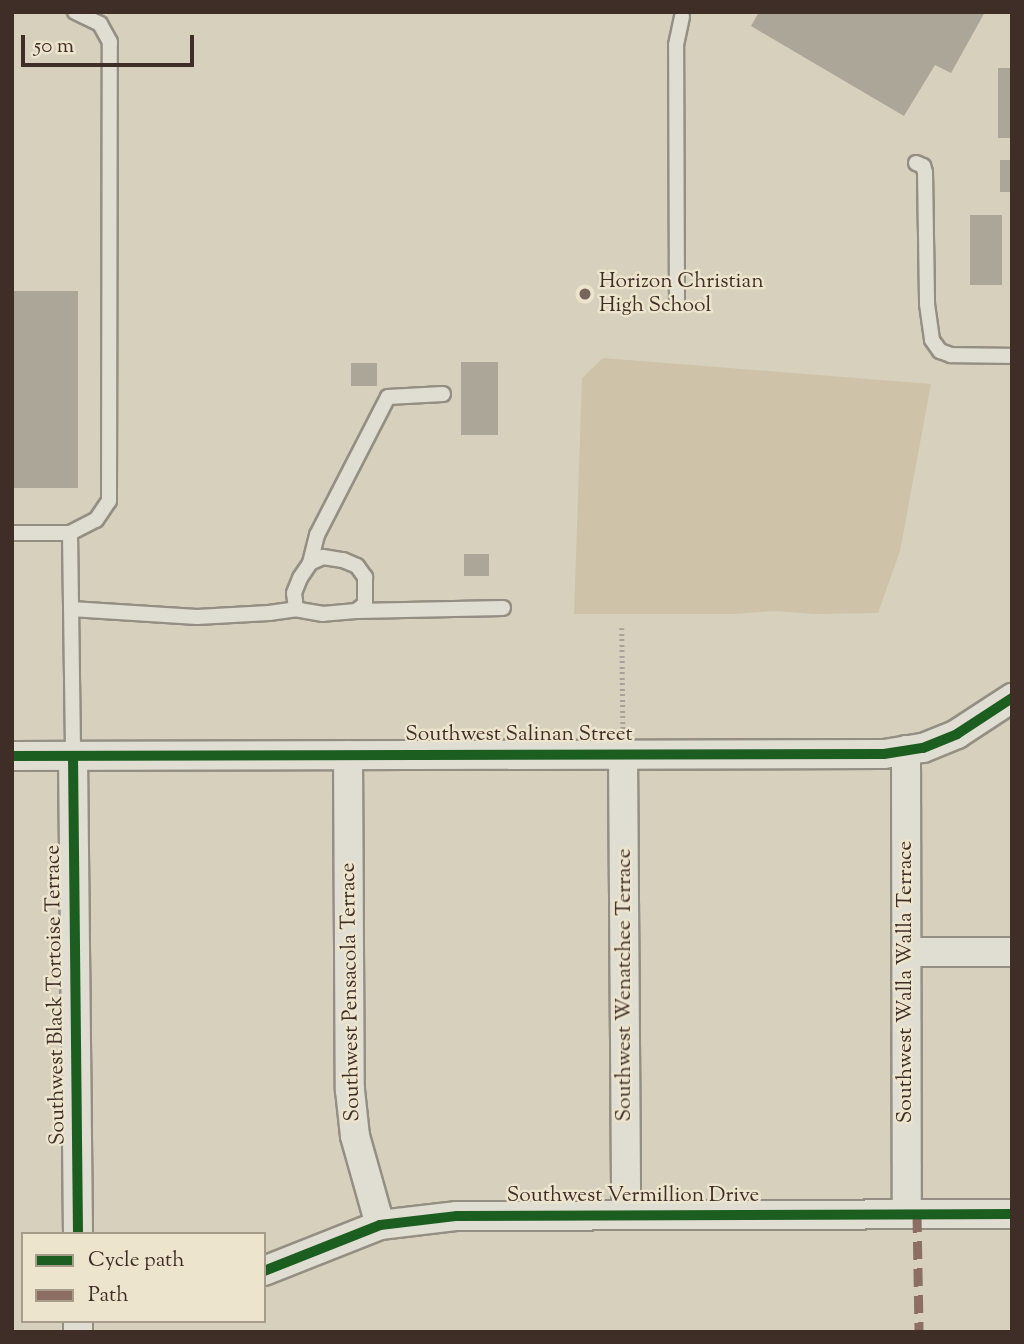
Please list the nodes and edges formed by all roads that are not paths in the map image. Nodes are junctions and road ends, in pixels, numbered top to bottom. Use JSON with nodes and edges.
{"nodes":[{"id":1,"x":75,"y":12,"type":"edge"},
{"id":2,"x":680,"y":14,"type":"edge"},
{"id":3,"x":916,"y":163,"type":"dead end"},
{"id":4,"x":677,"y":303,"type":"dead end"},
{"id":5,"x":1012,"y":356,"type":"edge"},
{"id":6,"x":443,"y":394,"type":"dead end"},
{"id":7,"x":12,"y":533,"type":"edge"},
{"id":8,"x":70,"y":533,"type":"junction"},
{"id":9,"x":310,"y":563,"type":"junction"},
{"id":10,"x":503,"y":608,"type":"dead end"},
{"id":11,"x":71,"y":609,"type":"junction"},
{"id":12,"x":296,"y":609,"type":"junction"},
{"id":13,"x":356,"y":611,"type":"junction"},
{"id":14,"x":1012,"y":698,"type":"edge"},
{"id":15,"x":906,"y":750,"type":"junction"},
{"id":16,"x":73,"y":755,"type":"junction"},
{"id":17,"x":348,"y":755,"type":"junction"},
{"id":18,"x":623,"y":755,"type":"junction"},
{"id":19,"x":12,"y":756,"type":"edge"},
{"id":20,"x":1012,"y":951,"type":"edge"},
{"id":21,"x":906,"y":952,"type":"junction"},
{"id":22,"x":906,"y":1214,"type":"junction"},
{"id":23,"x":1012,"y":1214,"type":"edge"},
{"id":24,"x":626,"y":1215,"type":"junction"},
{"id":25,"x":380,"y":1225,"type":"junction"},
{"id":26,"x":78,"y":1232,"type":"edge"},
{"id":27,"x":266,"y":1270,"type":"edge"}],
"edges":[{"from":1,"to":8,"type":"lane"},
{"from":2,"to":4,"type":"lane"},
{"from":3,"to":5,"type":"lane"},
{"from":6,"to":9,"type":"lane"},
{"from":7,"to":8,"type":"lane"},
{"from":8,"to":11,"type":"lane"},
{"from":9,"to":12,"type":"lane"},
{"from":9,"to":13,"type":"lane"},
{"from":10,"to":13,"type":"lane"},
{"from":11,"to":12,"type":"lane"},
{"from":11,"to":16,"type":"lane"},
{"from":12,"to":13,"type":"lane"},
{"from":14,"to":15,"type":"street","name":"Southwest Salinan Street"},
{"from":15,"to":18,"type":"street","name":"Southwest Salinan Street"},
{"from":15,"to":21,"type":"street","name":"Southwest Walla Walla Terrace"},
{"from":16,"to":17,"type":"street","name":"Southwest Salinan Street"},
{"from":16,"to":19,"type":"street","name":"Southwest Salinan Street"},
{"from":16,"to":26,"type":"street","name":"Southwest Black Tortoise Terrace"},
{"from":17,"to":18,"type":"street","name":"Southwest Salinan Street"},
{"from":17,"to":25,"type":"street","name":"Southwest Pensacola Terrace"},
{"from":18,"to":24,"type":"street","name":"Southwest Wenatchee Terrace"},
{"from":20,"to":21,"type":"street"},
{"from":21,"to":22,"type":"street","name":"Southwest Walla Walla Terrace"},
{"from":22,"to":23,"type":"street","name":"Southwest Vermillion Drive"},
{"from":22,"to":24,"type":"street","name":"Southwest Vermillion Drive"},
{"from":24,"to":25,"type":"street","name":"Southwest Vermillion Drive"},
{"from":25,"to":27,"type":"street","name":"Southwest Vermillion Drive"}]}
